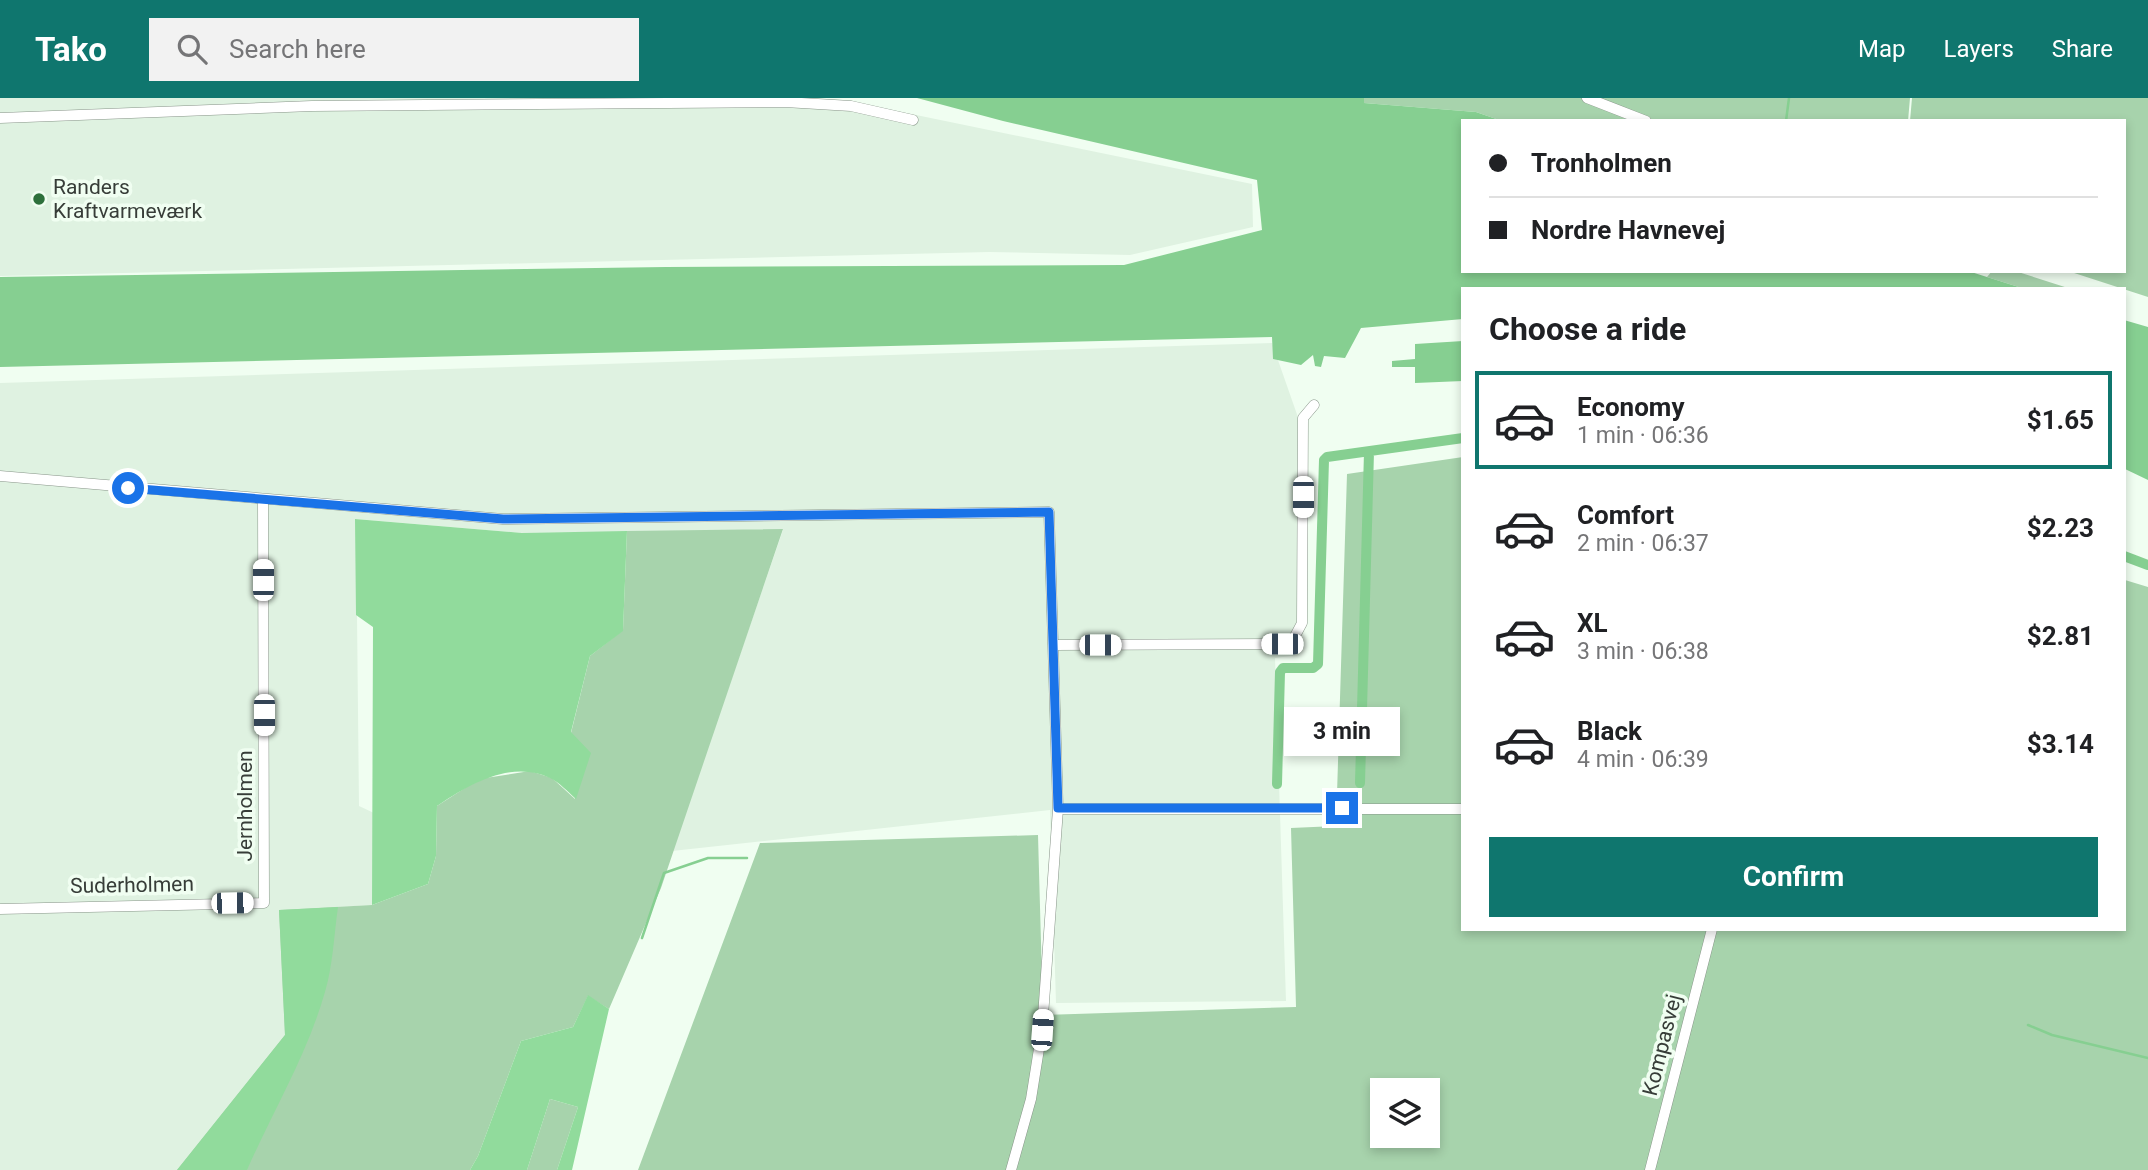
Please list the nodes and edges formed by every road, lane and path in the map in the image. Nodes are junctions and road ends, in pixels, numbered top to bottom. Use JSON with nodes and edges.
{"nodes":[{"id":1,"x":1587,"y":98,"type":"edge"},
{"id":2,"x":0,"y":118,"type":"edge"},
{"id":3,"x":1641,"y":119,"type":"edge"},
{"id":4,"x":913,"y":121,"type":"dead end"},
{"id":5,"x":1314,"y":405,"type":"dead end"},
{"id":6,"x":0,"y":476,"type":"edge"},
{"id":7,"x":263,"y":499,"type":"junction"},
{"id":8,"x":1053,"y":645,"type":"junction"},
{"id":9,"x":1058,"y":808,"type":"junction"},
{"id":10,"x":1461,"y":809,"type":"edge"},
{"id":11,"x":264,"y":903,"type":"joint"},
{"id":12,"x":0,"y":909,"type":"edge"},
{"id":13,"x":1711,"y":931,"type":"edge"},
{"id":14,"x":1011,"y":1170,"type":"edge"},
{"id":15,"x":1650,"y":1170,"type":"edge"}],
"edges":[{"from":1,"to":3,"type":"street"},
{"from":2,"to":4,"type":"street"},
{"from":5,"to":8,"type":"street"},
{"from":6,"to":7,"type":"street"},
{"from":7,"to":8,"type":"street"},
{"from":7,"to":11,"type":"street","name":"Jernholmen"},
{"from":8,"to":9,"type":"street"},
{"from":9,"to":10,"type":"street"},
{"from":9,"to":14,"type":"street"},
{"from":11,"to":12,"type":"street","name":"Suderholmen"},
{"from":13,"to":15,"type":"street","name":"Kompasvej"}]}
